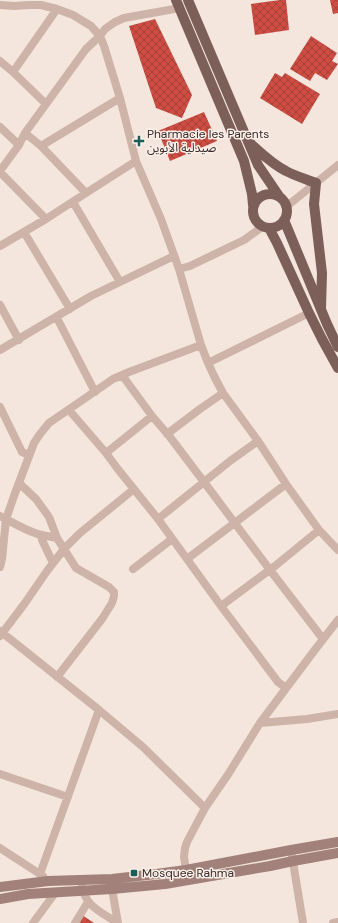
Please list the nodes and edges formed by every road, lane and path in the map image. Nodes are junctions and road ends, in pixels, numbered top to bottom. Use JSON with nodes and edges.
{"nodes":[{"id":1,"x":188,"y":0,"type":"edge"},
{"id":2,"x":178,"y":4,"type":"edge"},
{"id":3,"x":0,"y":5,"type":"edge"},
{"id":4,"x":57,"y":9,"type":"junction"},
{"id":5,"x":100,"y":36,"type":"junction"},
{"id":6,"x":0,"y":61,"type":"edge"},
{"id":7,"x":13,"y":72,"type":"junction"},
{"id":8,"x":120,"y":98,"type":"junction"},
{"id":9,"x":46,"y":104,"type":"junction"},
{"id":10,"x":0,"y":127,"type":"edge"},
{"id":11,"x":25,"y":133,"type":"junction"},
{"id":12,"x":247,"y":140,"type":"junction"},
{"id":13,"x":18,"y":145,"type":"junction"},
{"id":14,"x":41,"y":146,"type":"junction"},
{"id":15,"x":136,"y":161,"type":"junction"},
{"id":16,"x":338,"y":165,"type":"edge"},
{"id":17,"x":0,"y":172,"type":"edge"},
{"id":18,"x":316,"y":183,"type":"junction"},
{"id":19,"x":86,"y":193,"type":"junction"},
{"id":20,"x":279,"y":196,"type":"junction"},
{"id":21,"x":73,"y":202,"type":"junction"},
{"id":22,"x":253,"y":205,"type":"junction"},
{"id":23,"x":287,"y":206,"type":"junction"},
{"id":24,"x":46,"y":219,"type":"junction"},
{"id":25,"x":284,"y":220,"type":"junction"},
{"id":26,"x":265,"y":228,"type":"junction"},
{"id":27,"x":24,"y":232,"type":"junction"},
{"id":28,"x":0,"y":246,"type":"edge"},
{"id":29,"x":174,"y":256,"type":"junction"},
{"id":30,"x":179,"y":269,"type":"junction"},
{"id":31,"x":120,"y":282,"type":"junction"},
{"id":32,"x":0,"y":305,"type":"edge"},
{"id":33,"x":321,"y":308,"type":"junction"},
{"id":34,"x":70,"y":309,"type":"junction"},
{"id":35,"x":309,"y":313,"type":"junction"},
{"id":36,"x":57,"y":318,"type":"junction"},
{"id":37,"x":19,"y":340,"type":"junction"},
{"id":38,"x":201,"y":345,"type":"junction"},
{"id":39,"x":338,"y":346,"type":"edge"},
{"id":40,"x":0,"y":350,"type":"edge"},
{"id":41,"x":208,"y":363,"type":"junction"},
{"id":42,"x":338,"y":368,"type":"edge"},
{"id":43,"x":122,"y":375,"type":"junction"},
{"id":44,"x":95,"y":392,"type":"junction"},
{"id":45,"x":223,"y":393,"type":"junction"},
{"id":46,"x":0,"y":407,"type":"edge"},
{"id":47,"x":69,"y":410,"type":"junction"},
{"id":48,"x":152,"y":416,"type":"junction"},
{"id":49,"x":167,"y":434,"type":"junction"},
{"id":50,"x":258,"y":441,"type":"junction"},
{"id":51,"x":106,"y":452,"type":"junction"},
{"id":52,"x":29,"y":455,"type":"junction"},
{"id":53,"x":19,"y":482,"type":"junction"},
{"id":54,"x":204,"y":482,"type":"junction"},
{"id":55,"x":286,"y":484,"type":"junction"},
{"id":56,"x":134,"y":489,"type":"junction"},
{"id":57,"x":3,"y":518,"type":"edge"},
{"id":58,"x":158,"y":519,"type":"junction"},
{"id":59,"x":235,"y":522,"type":"junction"},
{"id":60,"x":319,"y":530,"type":"junction"},
{"id":61,"x":41,"y":535,"type":"junction"},
{"id":62,"x":57,"y":538,"type":"junction"},
{"id":63,"x":172,"y":539,"type":"junction"},
{"id":64,"x":64,"y":549,"type":"junction"},
{"id":65,"x":338,"y":550,"type":"edge"},
{"id":66,"x":187,"y":559,"type":"junction"},
{"id":67,"x":53,"y":564,"type":"junction"},
{"id":68,"x":0,"y":567,"type":"edge"},
{"id":69,"x":134,"y":569,"type":"dead end"},
{"id":70,"x":270,"y":570,"type":"junction"},
{"id":71,"x":221,"y":606,"type":"junction"},
{"id":72,"x":338,"y":620,"type":"edge"},
{"id":73,"x":1,"y":633,"type":"edge"},
{"id":74,"x":324,"y":639,"type":"junction"},
{"id":75,"x":57,"y":676,"type":"junction"},
{"id":76,"x":286,"y":688,"type":"junction"},
{"id":77,"x":99,"y":710,"type":"junction"},
{"id":78,"x":338,"y":714,"type":"edge"},
{"id":79,"x":260,"y":723,"type":"junction"},
{"id":80,"x":0,"y":774,"type":"edge"},
{"id":81,"x":68,"y":797,"type":"junction"},
{"id":82,"x":205,"y":808,"type":"junction"},
{"id":83,"x":338,"y":842,"type":"edge"},
{"id":84,"x":0,"y":848,"type":"edge"},
{"id":85,"x":291,"y":850,"type":"junction"},
{"id":86,"x":338,"y":853,"type":"edge"},
{"id":87,"x":293,"y":861,"type":"junction"},
{"id":88,"x":186,"y":870,"type":"junction"},
{"id":89,"x":40,"y":874,"type":"junction"},
{"id":90,"x":112,"y":879,"type":"junction"},
{"id":91,"x":81,"y":880,"type":"junction"},
{"id":92,"x":189,"y":880,"type":"junction"},
{"id":93,"x":48,"y":881,"type":"junction"},
{"id":94,"x":0,"y":888,"type":"edge"},
{"id":95,"x":112,"y":889,"type":"junction"},
{"id":96,"x":83,"y":891,"type":"junction"},
{"id":97,"x":55,"y":893,"type":"junction"},
{"id":98,"x":1,"y":901,"type":"edge"},
{"id":99,"x":88,"y":902,"type":"junction"},
{"id":100,"x":338,"y":922,"type":"edge"},
{"id":101,"x":33,"y":923,"type":"edge"},
{"id":102,"x":75,"y":923,"type":"edge"},
{"id":103,"x":117,"y":923,"type":"edge"},
{"id":104,"x":303,"y":923,"type":"edge"},
{"id":105,"x":333,"y":923,"type":"edge"}],
"edges":[{"from":1,"to":12,"type":"main road"},
{"from":2,"to":5,"type":"street"},
{"from":2,"to":22,"type":"main road"},
{"from":3,"to":4,"type":"street"},
{"from":4,"to":5,"type":"street"},
{"from":4,"to":7,"type":"street"},
{"from":5,"to":8,"type":"street"},
{"from":5,"to":9,"type":"street"},
{"from":6,"to":7,"type":"street"},
{"from":7,"to":9,"type":"street"},
{"from":8,"to":14,"type":"street"},
{"from":8,"to":15,"type":"street"},
{"from":9,"to":11,"type":"street"},
{"from":10,"to":13,"type":"street"},
{"from":11,"to":13,"type":"street"},
{"from":11,"to":14,"type":"street"},
{"from":12,"to":18,"type":"main road"},
{"from":12,"to":20,"type":"main road"},
{"from":13,"to":17,"type":"street"},
{"from":14,"to":19,"type":"street"},
{"from":15,"to":19,"type":"street"},
{"from":15,"to":29,"type":"street"},
{"from":16,"to":18,"type":"street"},
{"from":17,"to":24,"type":"street"},
{"from":18,"to":23,"type":"street"},
{"from":18,"to":33,"type":"main road"},
{"from":19,"to":21,"type":"street"},
{"from":20,"to":22,"type":"main road"},
{"from":20,"to":23,"type":"main road"},
{"from":21,"to":24,"type":"street"},
{"from":21,"to":31,"type":"street"},
{"from":22,"to":26,"type":"main road"},
{"from":23,"to":25,"type":"main road"},
{"from":24,"to":27,"type":"street"},
{"from":25,"to":26,"type":"main road"},
{"from":25,"to":33,"type":"main road"},
{"from":26,"to":30,"type":"street"},
{"from":26,"to":35,"type":"main road"},
{"from":27,"to":28,"type":"street"},
{"from":27,"to":34,"type":"street"},
{"from":29,"to":30,"type":"street"},
{"from":29,"to":31,"type":"street"},
{"from":30,"to":38,"type":"street"},
{"from":31,"to":34,"type":"street"},
{"from":32,"to":37,"type":"street"},
{"from":33,"to":39,"type":"main road"},
{"from":34,"to":36,"type":"street"},
{"from":35,"to":41,"type":"street"},
{"from":35,"to":42,"type":"main road"},
{"from":36,"to":37,"type":"street"},
{"from":36,"to":44,"type":"street"},
{"from":37,"to":40,"type":"street"},
{"from":38,"to":41,"type":"street"},
{"from":38,"to":43,"type":"street"},
{"from":41,"to":45,"type":"street"},
{"from":43,"to":44,"type":"street"},
{"from":43,"to":48,"type":"street"},
{"from":44,"to":47,"type":"street"},
{"from":45,"to":49,"type":"street"},
{"from":45,"to":50,"type":"street"},
{"from":46,"to":52,"type":"street"},
{"from":47,"to":51,"type":"street"},
{"from":47,"to":52,"type":"street"},
{"from":48,"to":49,"type":"street"},
{"from":48,"to":51,"type":"street"},
{"from":49,"to":54,"type":"street"},
{"from":50,"to":54,"type":"street"},
{"from":50,"to":55,"type":"street"},
{"from":51,"to":56,"type":"street"},
{"from":52,"to":53,"type":"street"},
{"from":53,"to":57,"type":"street"},
{"from":53,"to":62,"type":"street"},
{"from":54,"to":58,"type":"street"},
{"from":54,"to":59,"type":"street"},
{"from":55,"to":59,"type":"street"},
{"from":55,"to":60,"type":"street"},
{"from":56,"to":58,"type":"street"},
{"from":56,"to":64,"type":"street"},
{"from":57,"to":61,"type":"street"},
{"from":57,"to":68,"type":"street"},
{"from":58,"to":63,"type":"street"},
{"from":59,"to":66,"type":"street"},
{"from":59,"to":70,"type":"street"},
{"from":60,"to":65,"type":"street"},
{"from":60,"to":70,"type":"street"},
{"from":61,"to":62,"type":"street"},
{"from":61,"to":67,"type":"street"},
{"from":62,"to":64,"type":"street"},
{"from":63,"to":66,"type":"street"},
{"from":63,"to":69,"type":"street"},
{"from":64,"to":67,"type":"street"},
{"from":64,"to":75,"type":"street"},
{"from":66,"to":71,"type":"street"},
{"from":67,"to":73,"type":"street"},
{"from":70,"to":71,"type":"street"},
{"from":70,"to":74,"type":"street"},
{"from":71,"to":76,"type":"street"},
{"from":72,"to":74,"type":"street"},
{"from":73,"to":75,"type":"street"},
{"from":74,"to":76,"type":"street"},
{"from":75,"to":77,"type":"street"},
{"from":76,"to":79,"type":"street"},
{"from":77,"to":81,"type":"street"},
{"from":77,"to":82,"type":"street"},
{"from":78,"to":79,"type":"street"},
{"from":79,"to":82,"type":"street"},
{"from":80,"to":81,"type":"street"},
{"from":81,"to":89,"type":"street"},
{"from":82,"to":88,"type":"street"},
{"from":83,"to":85,"type":"main road"},
{"from":84,"to":89,"type":"street"},
{"from":85,"to":87,"type":"street"},
{"from":85,"to":88,"type":"main road"},
{"from":86,"to":87,"type":"main road"},
{"from":87,"to":92,"type":"main road"},
{"from":87,"to":104,"type":"street"},
{"from":88,"to":90,"type":"main road"},
{"from":88,"to":92,"type":"street"},
{"from":89,"to":93,"type":"street"},
{"from":90,"to":91,"type":"main road"},
{"from":90,"to":95,"type":"street"},
{"from":91,"to":93,"type":"main road"},
{"from":91,"to":96,"type":"street"},
{"from":92,"to":95,"type":"main road"},
{"from":93,"to":94,"type":"main road"},
{"from":95,"to":96,"type":"main road"},
{"from":95,"to":103,"type":"street"},
{"from":96,"to":97,"type":"main road"},
{"from":96,"to":99,"type":"street"},
{"from":97,"to":98,"type":"main road"},
{"from":97,"to":101,"type":"street"},
{"from":99,"to":102,"type":"street"},
{"from":99,"to":103,"type":"street"},
{"from":100,"to":105,"type":"street"}]}
